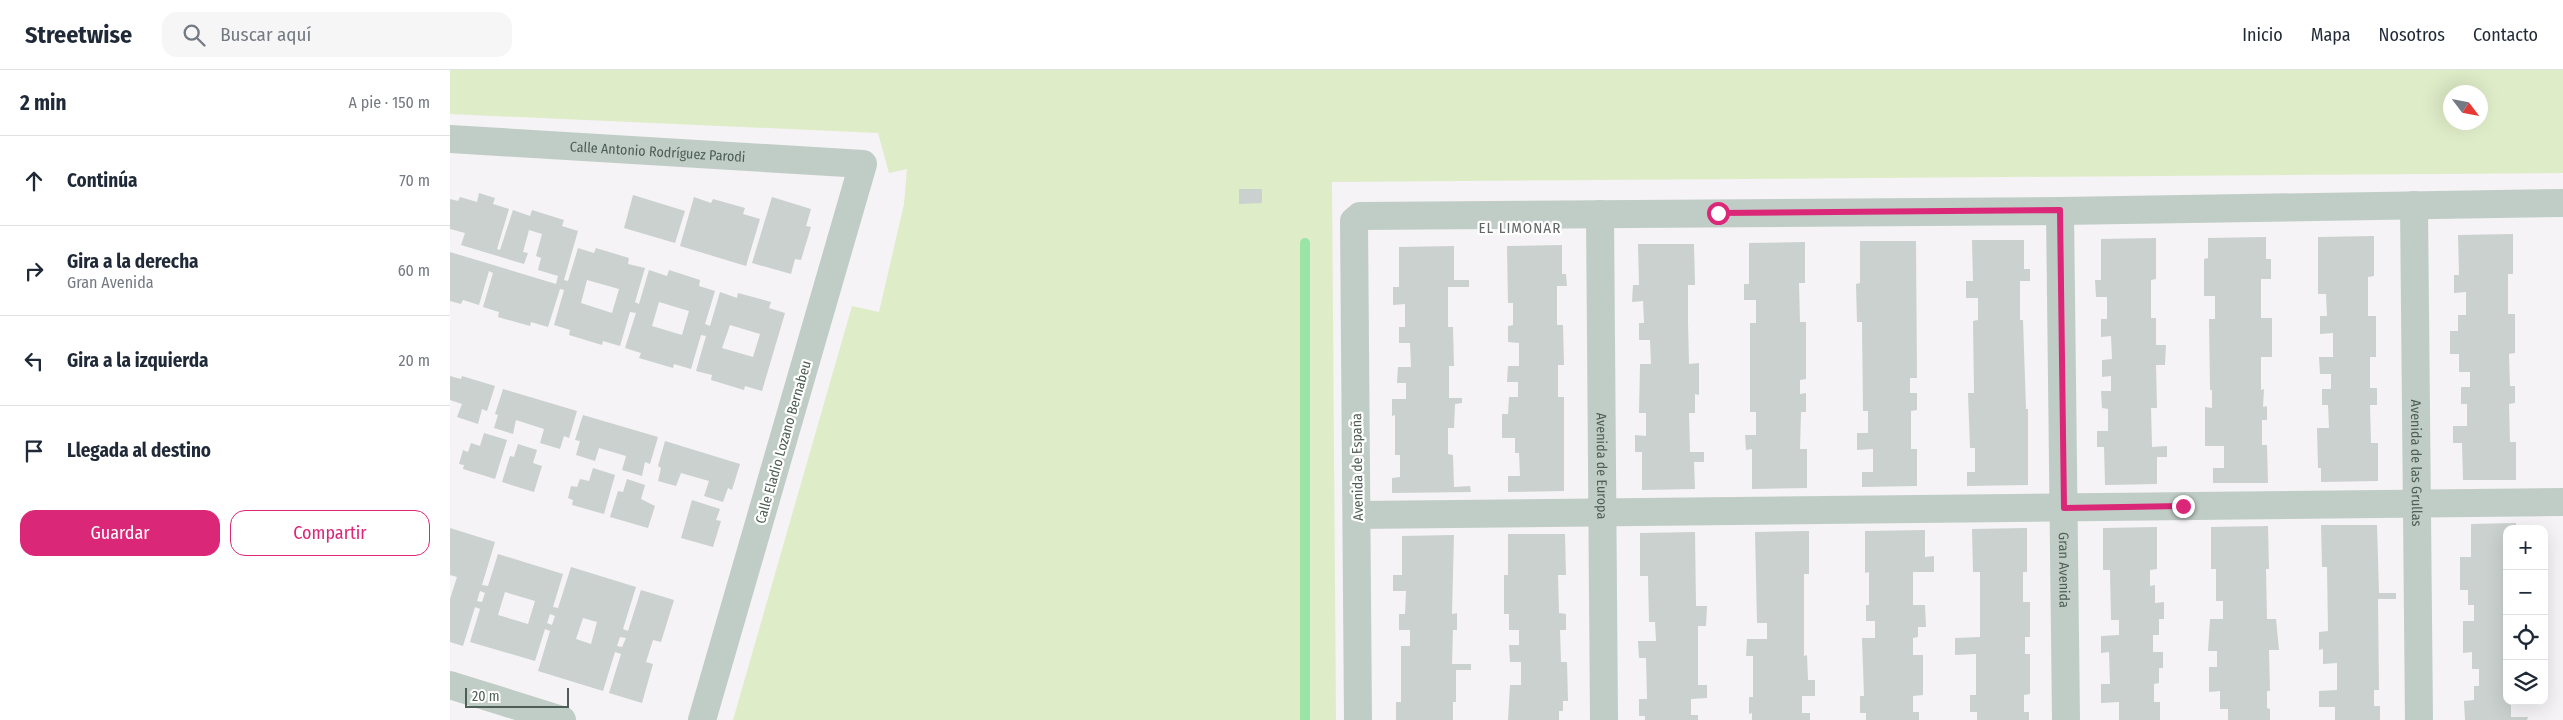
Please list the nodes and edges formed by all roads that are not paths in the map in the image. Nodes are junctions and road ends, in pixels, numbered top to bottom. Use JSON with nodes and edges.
{"nodes":[{"id":1,"x":450,"y":139,"type":"edge"},
{"id":2,"x":864,"y":164,"type":"joint"},
{"id":3,"x":2563,"y":203,"type":"edge"},
{"id":4,"x":2414,"y":205,"type":"junction"},
{"id":5,"x":2060,"y":210,"type":"junction"},
{"id":6,"x":1600,"y":214,"type":"junction"},
{"id":7,"x":2563,"y":502,"type":"edge"},
{"id":8,"x":2417,"y":504,"type":"junction"},
{"id":9,"x":2064,"y":508,"type":"junction"},
{"id":10,"x":1602,"y":513,"type":"junction"},
{"id":11,"x":1357,"y":515,"type":"junction"},
{"id":12,"x":450,"y":685,"type":"edge"},
{"id":13,"x":562,"y":720,"type":"edge"},
{"id":14,"x":702,"y":720,"type":"edge"},
{"id":15,"x":1358,"y":720,"type":"edge"},
{"id":16,"x":1604,"y":720,"type":"edge"},
{"id":17,"x":2066,"y":720,"type":"edge"},
{"id":18,"x":2419,"y":720,"type":"edge"}],
"edges":[{"from":1,"to":2,"type":"street","name":"Calle Antonio Rodríguez Parodi"},
{"from":2,"to":14,"type":"street","name":"Calle Eladio Lozano Bernabeu"},
{"from":3,"to":4,"type":"street"},
{"from":4,"to":5,"type":"street"},
{"from":4,"to":8,"type":"street","name":"Avenida de las Grullas"},
{"from":5,"to":6,"type":"street"},
{"from":5,"to":9,"type":"street","name":"Gran Avenida"},
{"from":6,"to":10,"type":"street","name":"Avenida de Europa"},
{"from":6,"to":11,"type":"street","name":"Avenida de España"},
{"from":7,"to":8,"type":"street"},
{"from":8,"to":9,"type":"street"},
{"from":8,"to":18,"type":"street","name":"Avenida de las Grullas"},
{"from":9,"to":10,"type":"street"},
{"from":9,"to":17,"type":"street","name":"Gran Avenida"},
{"from":10,"to":11,"type":"street"},
{"from":10,"to":16,"type":"street","name":"Avenida de Europa"},
{"from":11,"to":15,"type":"street","name":"Avenida de España"},
{"from":12,"to":13,"type":"street"}]}
